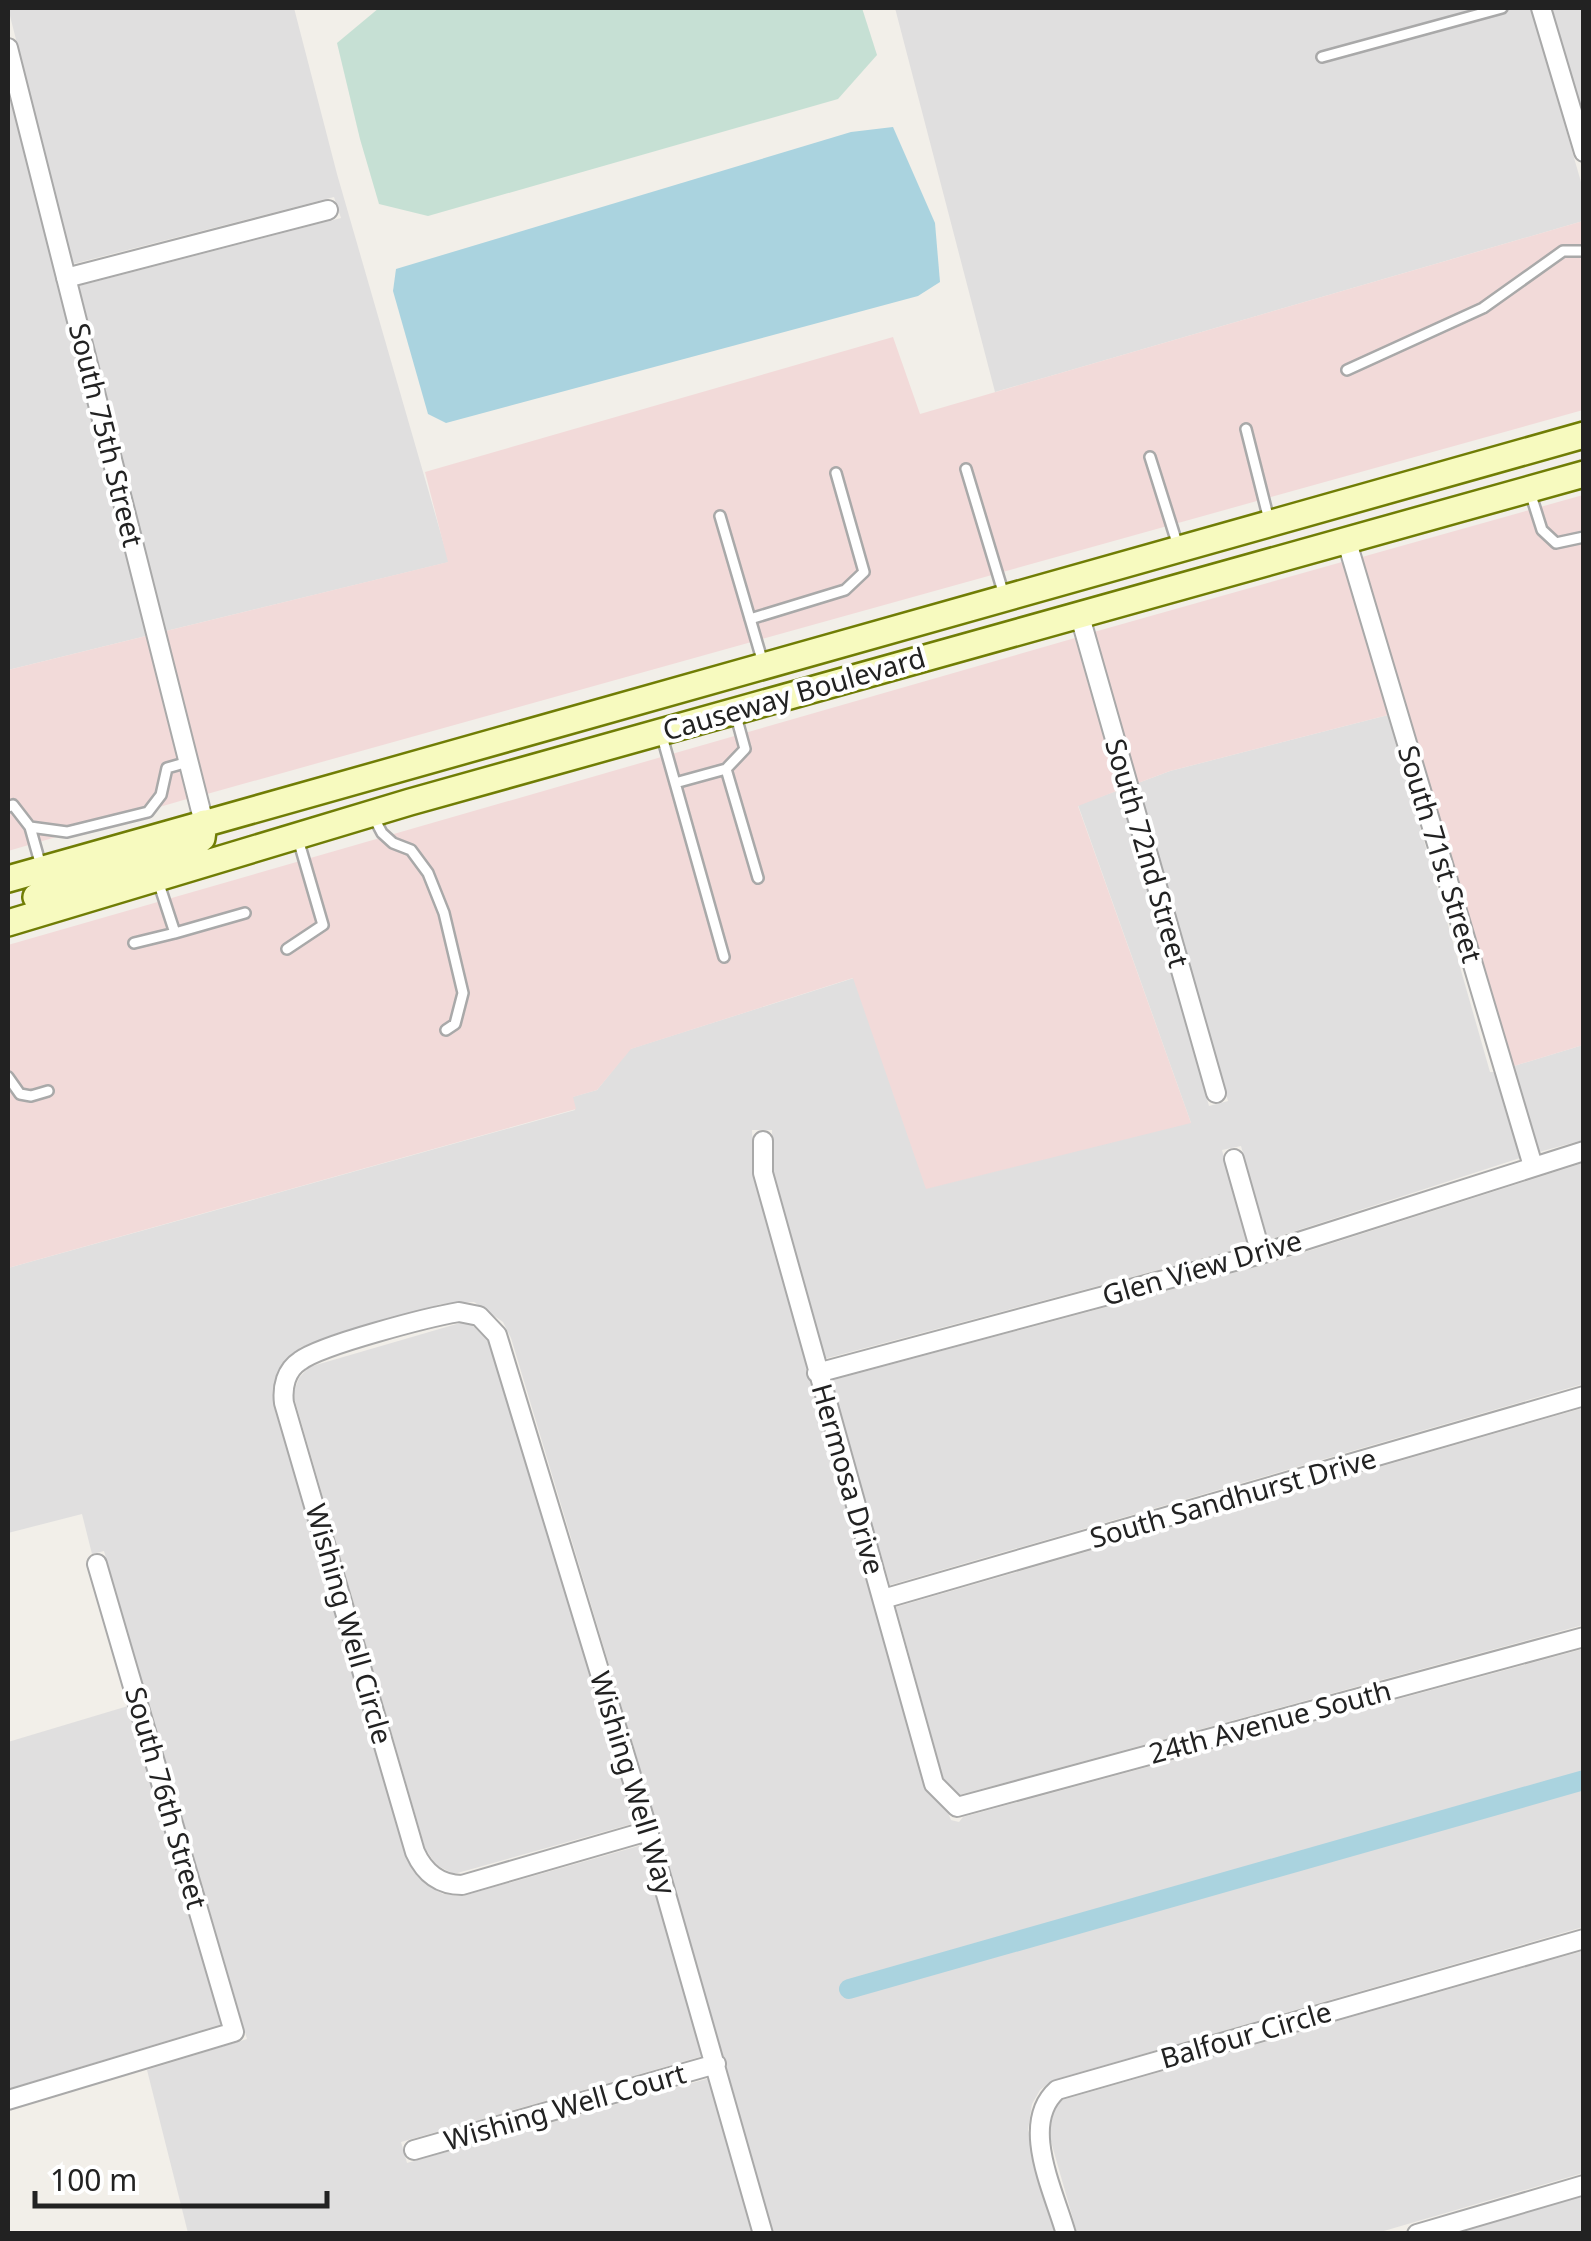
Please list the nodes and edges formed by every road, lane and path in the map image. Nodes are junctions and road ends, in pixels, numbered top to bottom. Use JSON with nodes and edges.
{"nodes":[{"id":1,"x":1502,"y":8,"type":"edge"},
{"id":2,"x":1541,"y":8,"type":"edge"},
{"id":3,"x":8,"y":48,"type":"edge"},
{"id":4,"x":1322,"y":57,"type":"dead end"},
{"id":5,"x":1584,"y":152,"type":"edge"},
{"id":6,"x":328,"y":210,"type":"dead end"},
{"id":7,"x":1584,"y":250,"type":"edge"},
{"id":8,"x":66,"y":278,"type":"junction"},
{"id":9,"x":1347,"y":370,"type":"dead end"},
{"id":10,"x":1246,"y":430,"type":"dead end"},
{"id":11,"x":1584,"y":435,"type":"edge"},
{"id":12,"x":1150,"y":456,"type":"dead end"},
{"id":13,"x":966,"y":468,"type":"dead end"},
{"id":14,"x":836,"y":474,"type":"dead end"},
{"id":15,"x":1584,"y":474,"type":"edge"},
{"id":16,"x":1530,"y":489,"type":"junction"},
{"id":17,"x":720,"y":516,"type":"dead end"},
{"id":18,"x":1270,"y":523,"type":"junction"},
{"id":19,"x":1584,"y":537,"type":"edge"},
{"id":20,"x":1346,"y":542,"type":"junction"},
{"id":21,"x":1178,"y":549,"type":"junction"},
{"id":22,"x":1004,"y":598,"type":"junction"},
{"id":23,"x":1078,"y":614,"type":"junction"},
{"id":24,"x":750,"y":619,"type":"junction"},
{"id":25,"x":758,"y":667,"type":"junction"},
{"id":26,"x":761,"y":703,"type":"junction"},
{"id":27,"x":734,"y":710,"type":"junction"},
{"id":28,"x":660,"y":731,"type":"junction"},
{"id":29,"x":188,"y":762,"type":"junction"},
{"id":30,"x":726,"y":769,"type":"junction"},
{"id":31,"x":675,"y":783,"type":"junction"},
{"id":32,"x":8,"y":806,"type":"edge"},
{"id":33,"x":372,"y":814,"type":"junction"},
{"id":34,"x":112,"y":821,"type":"junction"},
{"id":35,"x":204,"y":823,"type":"junction"},
{"id":36,"x":30,"y":828,"type":"junction"},
{"id":37,"x":298,"y":836,"type":"junction"},
{"id":38,"x":120,"y":847,"type":"junction"},
{"id":39,"x":42,"y":869,"type":"junction"},
{"id":40,"x":157,"y":878,"type":"junction"},
{"id":41,"x":758,"y":878,"type":"dead end"},
{"id":42,"x":8,"y":879,"type":"edge"},
{"id":43,"x":8,"y":906,"type":"edge"},
{"id":44,"x":244,"y":912,"type":"dead end"},
{"id":45,"x":8,"y":922,"type":"edge"},
{"id":46,"x":174,"y":933,"type":"junction"},
{"id":47,"x":134,"y":943,"type":"dead end"},
{"id":48,"x":287,"y":949,"type":"dead end"},
{"id":49,"x":724,"y":957,"type":"dead end"},
{"id":50,"x":446,"y":1030,"type":"dead end"},
{"id":51,"x":8,"y":1076,"type":"edge"},
{"id":52,"x":48,"y":1091,"type":"dead end"},
{"id":53,"x":1216,"y":1093,"type":"dead end"},
{"id":54,"x":763,"y":1141,"type":"dead end"},
{"id":55,"x":1584,"y":1151,"type":"edge"},
{"id":56,"x":1234,"y":1159,"type":"dead end"},
{"id":57,"x":1533,"y":1166,"type":"junction"},
{"id":58,"x":1261,"y":1254,"type":"junction"},
{"id":59,"x":497,"y":1335,"type":"joint"},
{"id":60,"x":817,"y":1372,"type":"junction"},
{"id":61,"x":1584,"y":1396,"type":"edge"},
{"id":62,"x":97,"y":1564,"type":"dead end"},
{"id":63,"x":883,"y":1599,"type":"junction"},
{"id":64,"x":1584,"y":1637,"type":"edge"},
{"id":65,"x":957,"y":1807,"type":"joint"},
{"id":66,"x":648,"y":1831,"type":"junction"},
{"id":67,"x":1584,"y":1939,"type":"edge"},
{"id":68,"x":716,"y":2064,"type":"junction"},
{"id":69,"x":8,"y":2100,"type":"edge"},
{"id":70,"x":414,"y":2150,"type":"dead end"},
{"id":71,"x":1584,"y":2184,"type":"edge"},
{"id":72,"x":763,"y":2234,"type":"edge"},
{"id":73,"x":1066,"y":2234,"type":"edge"},
{"id":74,"x":1417,"y":2234,"type":"edge"}],
"edges":[{"from":1,"to":4,"type":"lane"},
{"from":2,"to":5,"type":"street"},
{"from":3,"to":8,"type":"street","name":"South 75th Street"},
{"from":6,"to":8,"type":"street"},
{"from":7,"to":9,"type":"lane"},
{"from":8,"to":29,"type":"street","name":"South 75th Street"},
{"from":10,"to":18,"type":"lane"},
{"from":11,"to":18,"type":"main road","name":"Causeway Boulevard"},
{"from":12,"to":21,"type":"lane"},
{"from":13,"to":22,"type":"lane"},
{"from":14,"to":24,"type":"lane"},
{"from":15,"to":16,"type":"main road","name":"Causeway Boulevard"},
{"from":16,"to":19,"type":"lane"},
{"from":16,"to":20,"type":"main road","name":"Causeway Boulevard"},
{"from":17,"to":24,"type":"lane"},
{"from":18,"to":21,"type":"main road","name":"Causeway Boulevard"},
{"from":20,"to":23,"type":"main road","name":"Causeway Boulevard"},
{"from":20,"to":57,"type":"street","name":"South 71st Street"},
{"from":21,"to":22,"type":"main road","name":"Causeway Boulevard"},
{"from":22,"to":25,"type":"main road","name":"Causeway Boulevard"},
{"from":23,"to":26,"type":"main road","name":"Causeway Boulevard"},
{"from":23,"to":53,"type":"street","name":"South 72nd Street"},
{"from":24,"to":25,"type":"lane"},
{"from":25,"to":26,"type":"street"},
{"from":25,"to":35,"type":"main road","name":"Causeway Boulevard"},
{"from":26,"to":27,"type":"main road","name":"Causeway Boulevard"},
{"from":27,"to":28,"type":"main road","name":"Causeway Boulevard"},
{"from":27,"to":30,"type":"lane"},
{"from":28,"to":31,"type":"lane"},
{"from":28,"to":33,"type":"main road","name":"Causeway Boulevard"},
{"from":29,"to":34,"type":"lane"},
{"from":29,"to":35,"type":"street","name":"South 75th Street"},
{"from":30,"to":31,"type":"lane"},
{"from":30,"to":41,"type":"lane"},
{"from":31,"to":49,"type":"lane"},
{"from":32,"to":36,"type":"lane"},
{"from":33,"to":37,"type":"main road","name":"Causeway Boulevard"},
{"from":33,"to":50,"type":"lane"},
{"from":34,"to":36,"type":"lane"},
{"from":34,"to":38,"type":"lane"},
{"from":35,"to":38,"type":"main road","name":"Causeway Boulevard"},
{"from":35,"to":43,"type":"main road"},
{"from":36,"to":39,"type":"lane"},
{"from":37,"to":40,"type":"main road","name":"Causeway Boulevard"},
{"from":37,"to":48,"type":"lane"},
{"from":38,"to":39,"type":"main road","name":"Causeway Boulevard"},
{"from":39,"to":42,"type":"main road","name":"Causeway Boulevard"},
{"from":40,"to":45,"type":"main road","name":"Causeway Boulevard"},
{"from":40,"to":46,"type":"lane"},
{"from":44,"to":46,"type":"lane"},
{"from":46,"to":47,"type":"lane"},
{"from":51,"to":52,"type":"lane"},
{"from":54,"to":60,"type":"street","name":"Hermosa Drive"},
{"from":55,"to":57,"type":"street","name":"Glen View Drive"},
{"from":56,"to":58,"type":"street"},
{"from":57,"to":58,"type":"street","name":"Glen View Drive"},
{"from":58,"to":60,"type":"street","name":"Glen View Drive"},
{"from":59,"to":66,"type":"street","name":"Wishing Well Way"},
{"from":59,"to":66,"type":"street","name":"Wishing Well Circle"},
{"from":60,"to":63,"type":"street","name":"Hermosa Drive"},
{"from":61,"to":63,"type":"street","name":"South Sandhurst Drive"},
{"from":62,"to":69,"type":"street","name":"South 76th Street"},
{"from":63,"to":65,"type":"street","name":"Hermosa Drive"},
{"from":64,"to":65,"type":"street","name":"24th Avenue South"},
{"from":66,"to":68,"type":"street","name":"Wishing Well Way"},
{"from":67,"to":73,"type":"street","name":"Balfour Circle"},
{"from":68,"to":70,"type":"street","name":"Wishing Well Court"},
{"from":68,"to":72,"type":"street","name":"Wishing Well Way"},
{"from":71,"to":74,"type":"street"}]}
